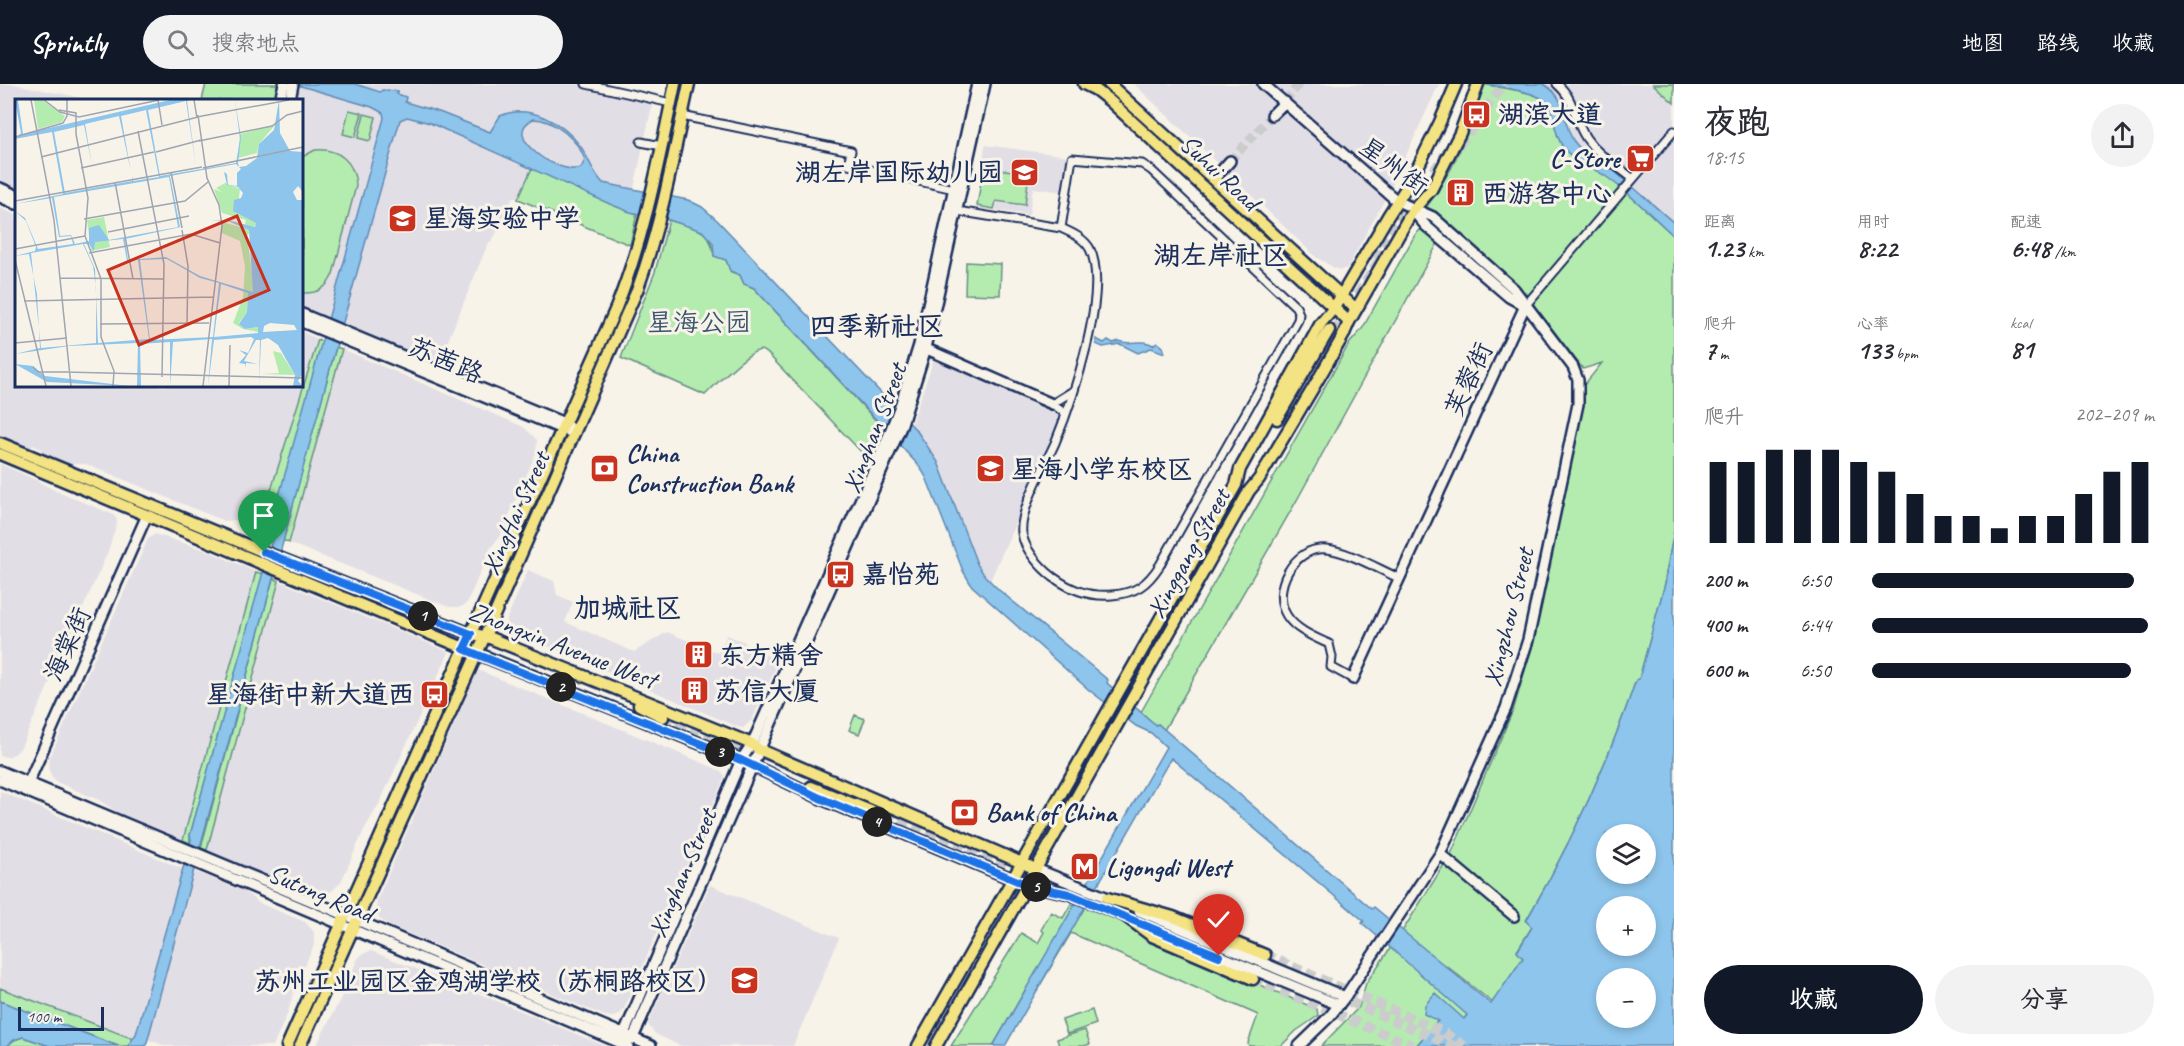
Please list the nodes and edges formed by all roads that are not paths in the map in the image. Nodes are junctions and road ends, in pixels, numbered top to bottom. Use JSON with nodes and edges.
{"nodes":[{"id":1,"x":585,"y":84,"type":"edge"},
{"id":2,"x":675,"y":84,"type":"edge"},
{"id":3,"x":689,"y":84,"type":"edge"},
{"id":4,"x":977,"y":84,"type":"edge"},
{"id":5,"x":985,"y":84,"type":"edge"},
{"id":6,"x":1109,"y":84,"type":"edge"},
{"id":7,"x":1263,"y":84,"type":"edge"},
{"id":8,"x":1456,"y":84,"type":"edge"},
{"id":9,"x":1557,"y":84,"type":"edge"},
{"id":10,"x":288,"y":85,"type":"edge"},
{"id":11,"x":1088,"y":85,"type":"edge"},
{"id":12,"x":1478,"y":85,"type":"edge"},
{"id":13,"x":281,"y":99,"type":"edge"},
{"id":14,"x":1284,"y":102,"type":"junction"},
{"id":15,"x":671,"y":103,"type":"junction"},
{"id":16,"x":1272,"y":115,"type":"tunnel mouth"},
{"id":17,"x":682,"y":116,"type":"junction"},
{"id":18,"x":1674,"y":131,"type":"edge"},
{"id":19,"x":641,"y":142,"type":"dead end"},
{"id":20,"x":662,"y":146,"type":"junction"},
{"id":21,"x":1230,"y":161,"type":"tunnel mouth"},
{"id":22,"x":1214,"y":179,"type":"junction"},
{"id":23,"x":1632,"y":180,"type":"junction"},
{"id":24,"x":0,"y":188,"type":"edge"},
{"id":25,"x":954,"y":189,"type":"junction"},
{"id":26,"x":15,"y":195,"type":"edge"},
{"id":27,"x":0,"y":197,"type":"edge"},
{"id":28,"x":1397,"y":201,"type":"junction"},
{"id":29,"x":15,"y":204,"type":"edge"},
{"id":30,"x":1413,"y":210,"type":"junction"},
{"id":31,"x":957,"y":212,"type":"junction"},
{"id":32,"x":1061,"y":228,"type":"junction"},
{"id":33,"x":1341,"y":296,"type":"junction"},
{"id":34,"x":1525,"y":306,"type":"junction"},
{"id":35,"x":1334,"y":308,"type":"junction"},
{"id":36,"x":1356,"y":309,"type":"junction"},
{"id":37,"x":303,"y":315,"type":"edge"},
{"id":38,"x":303,"y":322,"type":"edge"},
{"id":39,"x":1349,"y":322,"type":"junction"},
{"id":40,"x":320,"y":326,"type":"junction"},
{"id":41,"x":922,"y":347,"type":"junction"},
{"id":42,"x":1073,"y":391,"type":"junction"},
{"id":43,"x":1052,"y":404,"type":"junction"},
{"id":44,"x":1066,"y":414,"type":"junction"},
{"id":45,"x":563,"y":427,"type":"junction"},
{"id":46,"x":575,"y":432,"type":"junction"},
{"id":47,"x":0,"y":443,"type":"edge"},
{"id":48,"x":0,"y":454,"type":"edge"},
{"id":49,"x":1236,"y":485,"type":"junction"},
{"id":50,"x":1248,"y":491,"type":"junction"},
{"id":51,"x":147,"y":515,"type":"junction"},
{"id":52,"x":262,"y":558,"type":"junction"},
{"id":53,"x":1399,"y":578,"type":"junction"},
{"id":54,"x":471,"y":634,"type":"junction"},
{"id":55,"x":485,"y":636,"type":"junction"},
{"id":56,"x":464,"y":649,"type":"junction"},
{"id":57,"x":476,"y":654,"type":"junction"},
{"id":58,"x":565,"y":668,"type":"junction"},
{"id":59,"x":1353,"y":679,"type":"joint"},
{"id":60,"x":663,"y":717,"type":"tunnel mouth"},
{"id":61,"x":755,"y":747,"type":"junction"},
{"id":62,"x":746,"y":763,"type":"junction"},
{"id":63,"x":0,"y":771,"type":"edge"},
{"id":64,"x":0,"y":780,"type":"edge"},
{"id":65,"x":26,"y":787,"type":"junction"},
{"id":66,"x":885,"y":817,"type":"tunnel mouth"},
{"id":67,"x":1440,"y":854,"type":"junction"},
{"id":68,"x":1022,"y":863,"type":"junction"},
{"id":69,"x":1036,"y":869,"type":"junction"},
{"id":70,"x":1012,"y":879,"type":"junction"},
{"id":71,"x":1027,"y":885,"type":"junction"},
{"id":72,"x":1102,"y":896,"type":"junction"},
{"id":73,"x":1125,"y":916,"type":"junction"},
{"id":74,"x":1514,"y":916,"type":"dead end"},
{"id":75,"x":343,"y":920,"type":"junction"},
{"id":76,"x":354,"y":925,"type":"junction"},
{"id":77,"x":1265,"y":955,"type":"tunnel mouth"},
{"id":78,"x":1253,"y":979,"type":"tunnel mouth"},
{"id":79,"x":1342,"y":1001,"type":"junction"},
{"id":80,"x":627,"y":1041,"type":"edge"},
{"id":81,"x":287,"y":1046,"type":"edge"},
{"id":82,"x":300,"y":1046,"type":"edge"},
{"id":83,"x":651,"y":1046,"type":"edge"},
{"id":84,"x":918,"y":1046,"type":"edge"},
{"id":85,"x":936,"y":1046,"type":"edge"},
{"id":86,"x":1299,"y":1046,"type":"edge"}],
"edges":[{"from":1,"to":15,"type":"street"},
{"from":2,"to":15,"type":"main road","name":"XingHai Street"},
{"from":3,"to":17,"type":"main road","name":"XingHai Street"},
{"from":4,"to":25,"type":"street","name":"Xinghan Street"},
{"from":5,"to":31,"type":"street","name":"Xinghan Street"},
{"from":6,"to":22,"type":"main road","name":"Suhui Road"},
{"from":7,"to":14,"type":"street","name":"星州街"},
{"from":8,"to":28,"type":"main road","name":"Xinggang Street"},
{"from":9,"to":23,"type":"street"},
{"from":10,"to":13,"type":"street"},
{"from":11,"to":35,"type":"main road","name":"Suhui Road"},
{"from":12,"to":30,"type":"main road","name":"Xinggang Street"},
{"from":14,"to":16,"type":"street"},
{"from":14,"to":28,"type":"street","name":"星州街"},
{"from":15,"to":20,"type":"main road","name":"XingHai Street"},
{"from":17,"to":25,"type":"street"},
{"from":17,"to":46,"type":"main road","name":"XingHai Street"},
{"from":18,"to":23,"type":"street","name":"芙蓉街"},
{"from":19,"to":20,"type":"street"},
{"from":20,"to":45,"type":"main road","name":"XingHai Street"},
{"from":21,"to":22,"type":"street"},
{"from":22,"to":33,"type":"main road","name":"Suhui Road"},
{"from":23,"to":34,"type":"street","name":"芙蓉街"},
{"from":24,"to":26,"type":"street"},
{"from":25,"to":41,"type":"street","name":"Xinghan Street"},
{"from":27,"to":29,"type":"street"},
{"from":28,"to":30,"type":"street","name":"星州街"},
{"from":28,"to":33,"type":"main road","name":"Xinggang Street"},
{"from":30,"to":34,"type":"street","name":"Xingzhou Street"},
{"from":30,"to":36,"type":"main road","name":"Xinggang Street"},
{"from":31,"to":32,"type":"street"},
{"from":31,"to":41,"type":"street","name":"Xinghan Street"},
{"from":32,"to":42,"type":"street"},
{"from":32,"to":44,"type":"street"},
{"from":33,"to":35,"type":"main road","name":"Xinggang Street"},
{"from":33,"to":36,"type":"main road","name":"Suhui Road"},
{"from":34,"to":53,"type":"street","name":"芙蓉街"},
{"from":34,"to":67,"type":"street","name":"Xingzhou Street"},
{"from":35,"to":39,"type":"main road","name":"Suhui Road"},
{"from":35,"to":49,"type":"main road","name":"Xinggang Street"},
{"from":36,"to":39,"type":"main road","name":"Xinggang Street"},
{"from":37,"to":40,"type":"street"},
{"from":38,"to":40,"type":"street"},
{"from":39,"to":50,"type":"main road","name":"Xinggang Street"},
{"from":40,"to":45,"type":"street"},
{"from":41,"to":43,"type":"street"},
{"from":41,"to":61,"type":"street","name":"Xinghan Street"},
{"from":42,"to":43,"type":"street"},
{"from":42,"to":44,"type":"street"},
{"from":43,"to":44,"type":"street"},
{"from":45,"to":46,"type":"street"},
{"from":45,"to":54,"type":"main road","name":"XingHai Street"},
{"from":46,"to":55,"type":"main road","name":"XingHai Street"},
{"from":47,"to":52,"type":"main road","name":"Zhongxin Avenue West"},
{"from":48,"to":51,"type":"main road","name":"Zhongxin Avenue West"},
{"from":49,"to":50,"type":"main road"},
{"from":49,"to":68,"type":"main road","name":"Xinggang Street"},
{"from":50,"to":69,"type":"main road","name":"Xinggang Street"},
{"from":51,"to":52,"type":"main road","name":"Zhongxin Avenue West"},
{"from":51,"to":65,"type":"street","name":"海棠街"},
{"from":52,"to":54,"type":"main road","name":"Zhongxin Avenue West"},
{"from":52,"to":56,"type":"main road","name":"Zhongxin Avenue West"},
{"from":53,"to":59,"type":"street","name":"芙蓉街"},
{"from":53,"to":59,"type":"street"},
{"from":54,"to":55,"type":"main road","name":"Zhongxin Avenue West"},
{"from":54,"to":56,"type":"main road","name":"XingHai Street"},
{"from":55,"to":57,"type":"main road","name":"XingHai Street"},
{"from":55,"to":58,"type":"main road","name":"Zhongxin Avenue West"},
{"from":56,"to":57,"type":"main road","name":"Zhongxin Avenue West"},
{"from":56,"to":75,"type":"main road","name":"XingHai Street"},
{"from":57,"to":62,"type":"main road","name":"Zhongxin Avenue West"},
{"from":57,"to":76,"type":"main road","name":"XingHai Street"},
{"from":58,"to":60,"type":"main road"},
{"from":58,"to":61,"type":"main road","name":"Zhongxin Avenue West"},
{"from":61,"to":62,"type":"street","name":"Xinghan Street"},
{"from":61,"to":68,"type":"main road","name":"Zhongxin Avenue West"},
{"from":62,"to":66,"type":"main road"},
{"from":62,"to":70,"type":"main road","name":"Zhongxin Avenue West"},
{"from":62,"to":80,"type":"street","name":"Xinghan Street"},
{"from":63,"to":65,"type":"street","name":"Sutong Road"},
{"from":64,"to":65,"type":"street","name":"Sutong Road"},
{"from":65,"to":75,"type":"street","name":"Sutong Road"},
{"from":67,"to":74,"type":"street"},
{"from":67,"to":79,"type":"street","name":"Xingzhou Street"},
{"from":68,"to":69,"type":"main road","name":"Zhongxin Avenue West"},
{"from":68,"to":70,"type":"main road","name":"Xinggang Street"},
{"from":69,"to":71,"type":"main road","name":"Xinggang Street"},
{"from":69,"to":72,"type":"street","name":"Zhongxin Avenue West"},
{"from":70,"to":71,"type":"main road","name":"Zhongxin Avenue West"},
{"from":70,"to":84,"type":"main road","name":"Xinggang Street"},
{"from":71,"to":73,"type":"street","name":"Zhongxin Avenue West"},
{"from":71,"to":85,"type":"main road","name":"Xinggang Street"},
{"from":72,"to":77,"type":"main road"},
{"from":72,"to":79,"type":"street","name":"Zhongxin Avenue West"},
{"from":73,"to":78,"type":"main road"},
{"from":73,"to":79,"type":"street","name":"Zhongxin Avenue West"},
{"from":75,"to":76,"type":"street","name":"Sutong Road"},
{"from":75,"to":81,"type":"main road","name":"XingHai Street"},
{"from":76,"to":80,"type":"street","name":"Sutong Road"},
{"from":76,"to":82,"type":"main road","name":"XingHai Street"},
{"from":79,"to":86,"type":"street","name":"Xingzhou Street"},
{"from":80,"to":83,"type":"street","name":"Sutong Road"}]}
